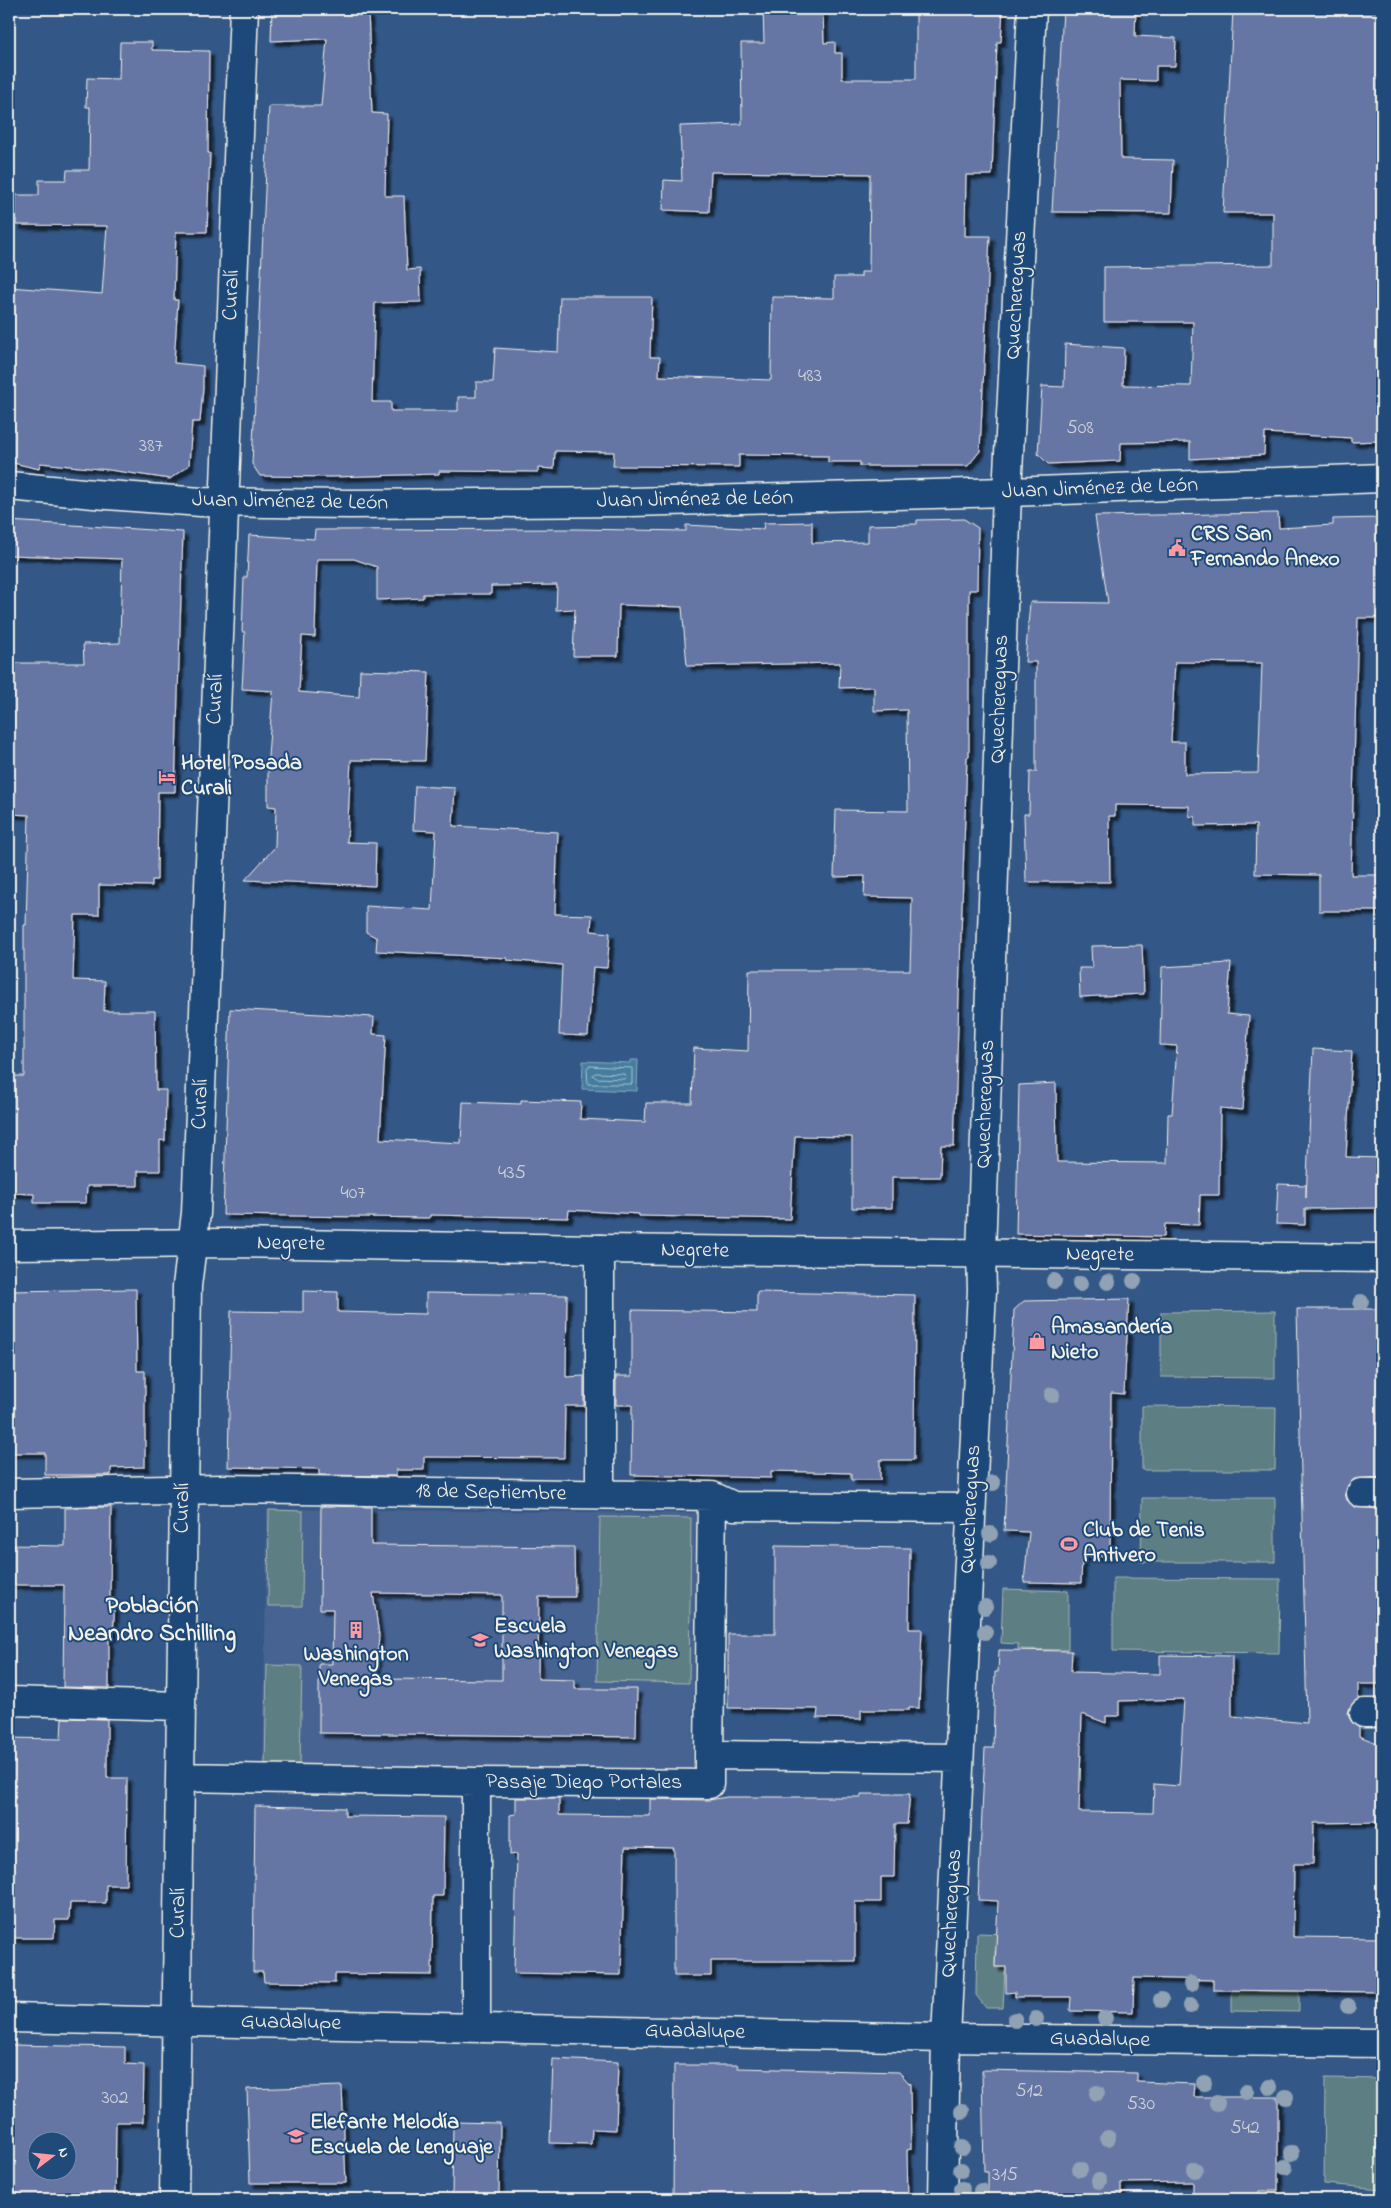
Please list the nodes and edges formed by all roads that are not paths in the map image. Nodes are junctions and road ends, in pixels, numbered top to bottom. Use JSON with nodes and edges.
{"nodes":[{"id":1,"x":244,"y":9,"type":"edge"},
{"id":2,"x":1032,"y":9,"type":"edge"},
{"id":3,"x":1382,"y":478,"type":"edge"},
{"id":4,"x":9,"y":486,"type":"edge"},
{"id":5,"x":1007,"y":492,"type":"junction"},
{"id":6,"x":223,"y":502,"type":"junction"},
{"id":7,"x":192,"y":1244,"type":"junction"},
{"id":8,"x":9,"y":1245,"type":"edge"},
{"id":9,"x":600,"y":1249,"type":"junction"},
{"id":10,"x":981,"y":1254,"type":"junction"},
{"id":11,"x":1382,"y":1258,"type":"edge"},
{"id":12,"x":183,"y":1491,"type":"junction"},
{"id":13,"x":9,"y":1493,"type":"edge"},
{"id":14,"x":600,"y":1494,"type":"junction"},
{"id":15,"x":712,"y":1496,"type":"junction"},
{"id":16,"x":972,"y":1508,"type":"junction"},
{"id":17,"x":9,"y":1701,"type":"edge"},
{"id":18,"x":181,"y":1706,"type":"junction"},
{"id":19,"x":709,"y":1755,"type":"junction"},
{"id":20,"x":959,"y":1758,"type":"junction"},
{"id":21,"x":180,"y":1776,"type":"junction"},
{"id":22,"x":476,"y":1782,"type":"junction"},
{"id":23,"x":9,"y":2018,"type":"edge"},
{"id":24,"x":177,"y":2021,"type":"junction"},
{"id":25,"x":476,"y":2028,"type":"junction"},
{"id":26,"x":946,"y":2038,"type":"junction"},
{"id":27,"x":1382,"y":2043,"type":"edge"},
{"id":28,"x":174,"y":2199,"type":"edge"},
{"id":29,"x":942,"y":2199,"type":"edge"}],
"edges":[{"from":1,"to":6,"type":"street","name":"Curalí"},
{"from":2,"to":5,"type":"street","name":"Quechereguas"},
{"from":3,"to":5,"type":"street","name":"Juan Jiménez de León"},
{"from":4,"to":6,"type":"street","name":"Juan Jiménez de León"},
{"from":5,"to":6,"type":"street","name":"Juan Jiménez de León"},
{"from":5,"to":10,"type":"street","name":"Quechereguas"},
{"from":6,"to":7,"type":"street","name":"Curalí"},
{"from":7,"to":8,"type":"street","name":"Negrete"},
{"from":7,"to":9,"type":"street","name":"Negrete"},
{"from":7,"to":12,"type":"street","name":"Curalí"},
{"from":9,"to":10,"type":"street","name":"Negrete"},
{"from":9,"to":14,"type":"street"},
{"from":10,"to":11,"type":"street","name":"Negrete"},
{"from":10,"to":16,"type":"street","name":"Quechereguas"},
{"from":12,"to":13,"type":"street","name":"18 de Septiembre"},
{"from":12,"to":14,"type":"street","name":"18 de Septiembre"},
{"from":12,"to":18,"type":"street","name":"Curalí"},
{"from":14,"to":15,"type":"street","name":"18 de Septiembre"},
{"from":15,"to":16,"type":"street","name":"18 de Septiembre"},
{"from":15,"to":19,"type":"street"},
{"from":16,"to":20,"type":"street","name":"Quechereguas"},
{"from":17,"to":18,"type":"street"},
{"from":18,"to":21,"type":"street","name":"Curalí"},
{"from":19,"to":20,"type":"street","name":"Pasaje Diego Portales"},
{"from":19,"to":22,"type":"street","name":"Pasaje Diego Portales"},
{"from":20,"to":26,"type":"street","name":"Quechereguas"},
{"from":21,"to":22,"type":"street","name":"Pasaje Diego Portales"},
{"from":21,"to":24,"type":"street","name":"Curalí"},
{"from":22,"to":25,"type":"street"},
{"from":23,"to":24,"type":"street","name":"Guadalupe"},
{"from":24,"to":25,"type":"street","name":"Guadalupe"},
{"from":24,"to":28,"type":"street","name":"Curalí"},
{"from":25,"to":26,"type":"street","name":"Guadalupe"},
{"from":26,"to":27,"type":"street","name":"Guadalupe"},
{"from":26,"to":29,"type":"street","name":"Quechereguas"}]}
